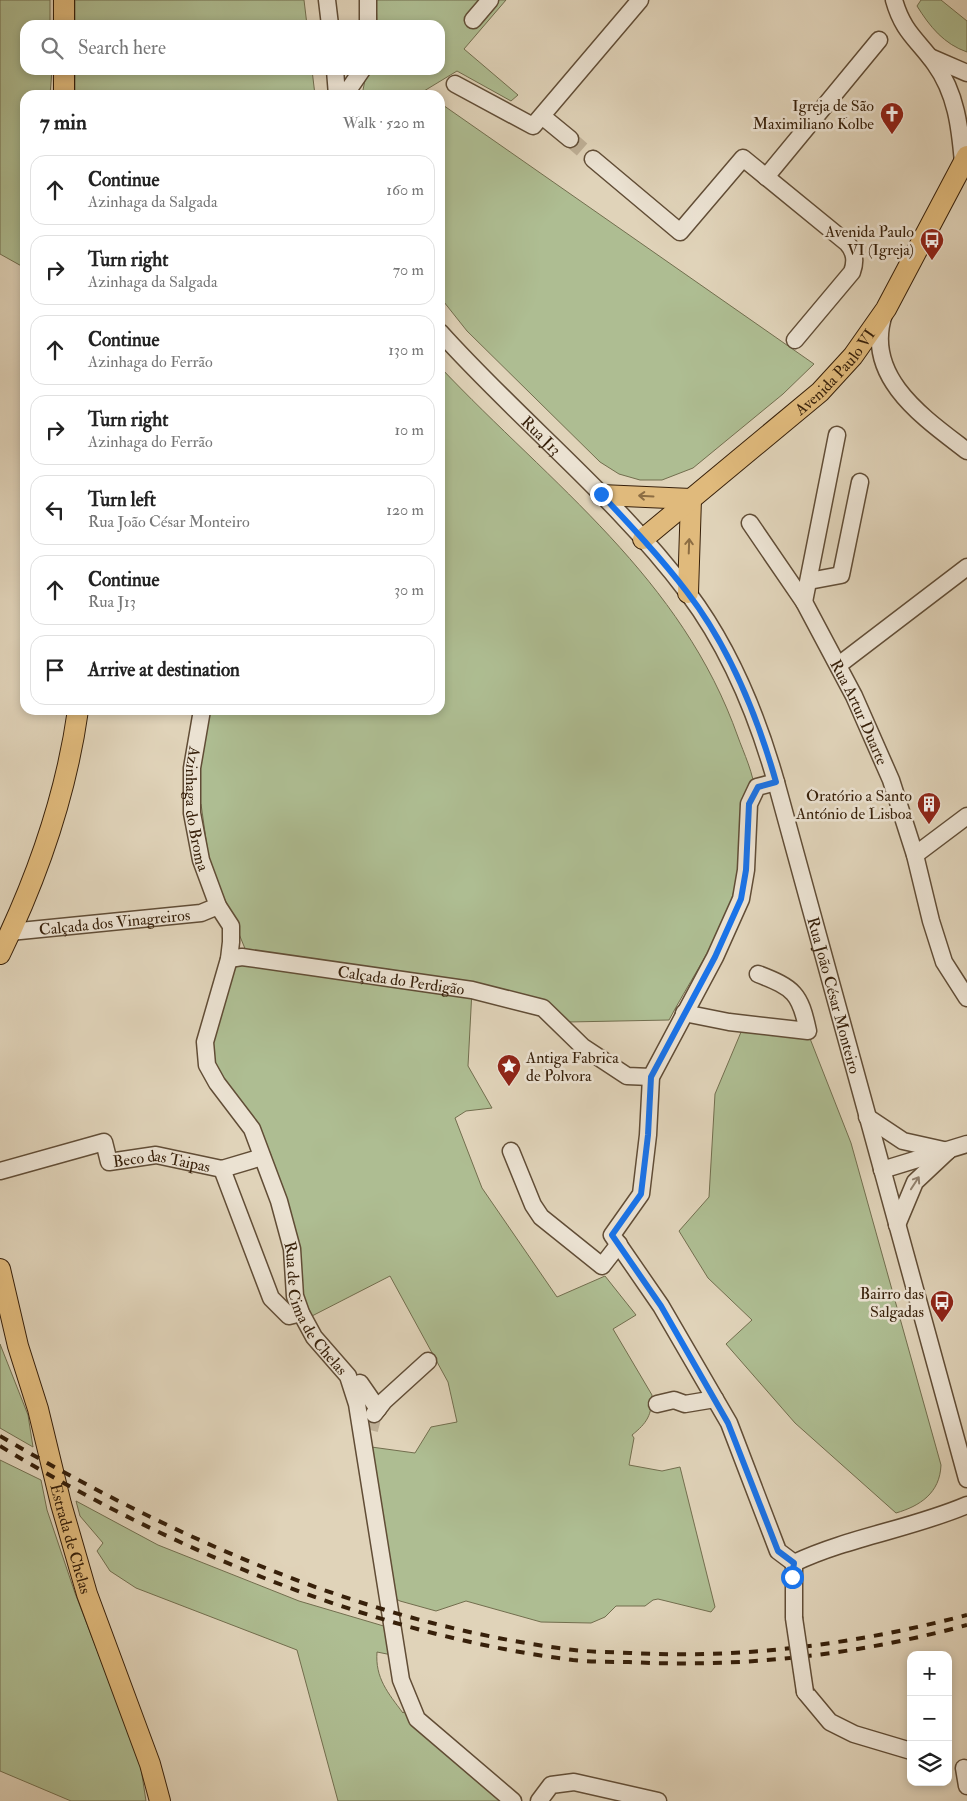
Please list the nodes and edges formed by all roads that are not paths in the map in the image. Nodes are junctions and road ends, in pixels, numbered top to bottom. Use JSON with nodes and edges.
{"nodes":[{"id":1,"x":64,"y":0,"type":"edge"},
{"id":2,"x":327,"y":0,"type":"edge"},
{"id":3,"x":368,"y":0,"type":"edge"},
{"id":4,"x":490,"y":0,"type":"edge"},
{"id":5,"x":640,"y":0,"type":"edge"},
{"id":6,"x":894,"y":0,"type":"edge"},
{"id":7,"x":64,"y":20,"type":"edge"},
{"id":8,"x":329,"y":20,"type":"edge"},
{"id":9,"x":368,"y":20,"type":"edge"},
{"id":10,"x":473,"y":20,"type":"dead end"},
{"id":11,"x":879,"y":40,"type":"dead end"},
{"id":12,"x":929,"y":57,"type":"junction"},
{"id":13,"x":967,"y":73,"type":"edge"},
{"id":14,"x":64,"y":75,"type":"edge"},
{"id":15,"x":335,"y":75,"type":"edge"},
{"id":16,"x":359,"y":75,"type":"edge"},
{"id":17,"x":455,"y":84,"type":"dead end"},
{"id":18,"x":64,"y":90,"type":"edge"},
{"id":19,"x":337,"y":90,"type":"edge"},
{"id":20,"x":348,"y":90,"type":"edge"},
{"id":21,"x":542,"y":116,"type":"junction"},
{"id":22,"x":570,"y":139,"type":"tunnel mouth"},
{"id":23,"x":593,"y":159,"type":"tunnel mouth"},
{"id":24,"x":965,"y":160,"type":"edge"},
{"id":25,"x":766,"y":177,"type":"junction"},
{"id":26,"x":886,"y":309,"type":"junction"},
{"id":27,"x":445,"y":338,"type":"edge"},
{"id":28,"x":795,"y":340,"type":"dead end"},
{"id":29,"x":837,"y":435,"type":"dead end"},
{"id":30,"x":964,"y":442,"type":"edge"},
{"id":31,"x":860,"y":482,"type":"dead end"},
{"id":32,"x":601,"y":494,"type":"junction"},
{"id":33,"x":691,"y":499,"type":"junction"},
{"id":34,"x":750,"y":523,"type":"dead end"},
{"id":35,"x":643,"y":539,"type":"junction"},
{"id":36,"x":967,"y":567,"type":"edge"},
{"id":37,"x":809,"y":581,"type":"junction"},
{"id":38,"x":688,"y":592,"type":"junction"},
{"id":39,"x":804,"y":602,"type":"junction"},
{"id":40,"x":840,"y":664,"type":"junction"},
{"id":41,"x":77,"y":715,"type":"edge"},
{"id":42,"x":201,"y":715,"type":"edge"},
{"id":43,"x":776,"y":782,"type":"junction"},
{"id":44,"x":967,"y":816,"type":"edge"},
{"id":45,"x":915,"y":855,"type":"junction"},
{"id":46,"x":218,"y":906,"type":"junction"},
{"id":47,"x":10,"y":932,"type":"junction"},
{"id":48,"x":0,"y":954,"type":"edge"},
{"id":49,"x":229,"y":959,"type":"junction"},
{"id":50,"x":758,"y":974,"type":"dead end"},
{"id":51,"x":967,"y":998,"type":"edge"},
{"id":52,"x":684,"y":1013,"type":"junction"},
{"id":53,"x":651,"y":1077,"type":"junction"},
{"id":54,"x":867,"y":1117,"type":"junction"},
{"id":55,"x":967,"y":1144,"type":"edge"},
{"id":56,"x":511,"y":1151,"type":"dead end"},
{"id":57,"x":948,"y":1151,"type":"junction"},
{"id":58,"x":262,"y":1157,"type":"junction"},
{"id":59,"x":222,"y":1170,"type":"junction"},
{"id":60,"x":882,"y":1170,"type":"junction"},
{"id":61,"x":0,"y":1171,"type":"edge"},
{"id":62,"x":897,"y":1225,"type":"junction"},
{"id":63,"x":619,"y":1244,"type":"junction"},
{"id":64,"x":0,"y":1270,"type":"edge"},
{"id":65,"x":301,"y":1313,"type":"junction"},
{"id":66,"x":428,"y":1361,"type":"dead end"},
{"id":67,"x":360,"y":1383,"type":"dead end"},
{"id":68,"x":715,"y":1399,"type":"junction"},
{"id":69,"x":657,"y":1404,"type":"dead end"},
{"id":70,"x":371,"y":1424,"type":"junction"},
{"id":71,"x":967,"y":1479,"type":"edge"},
{"id":72,"x":967,"y":1505,"type":"edge"},
{"id":73,"x":794,"y":1563,"type":"junction"},
{"id":74,"x":907,"y":1751,"type":"edge"},
{"id":75,"x":960,"y":1766,"type":"edge"},
{"id":76,"x":967,"y":1786,"type":"edge"},
{"id":77,"x":160,"y":1801,"type":"edge"},
{"id":78,"x":513,"y":1801,"type":"edge"},
{"id":79,"x":539,"y":1801,"type":"edge"},
{"id":80,"x":658,"y":1801,"type":"edge"}],
"edges":[{"from":1,"to":7,"type":"main road"},
{"from":2,"to":8,"type":"street"},
{"from":3,"to":9,"type":"street"},
{"from":4,"to":10,"type":"street"},
{"from":5,"to":21,"type":"street"},
{"from":6,"to":12,"type":"street"},
{"from":11,"to":25,"type":"street"},
{"from":12,"to":13,"type":"street"},
{"from":12,"to":24,"type":"street"},
{"from":14,"to":18,"type":"main road"},
{"from":15,"to":19,"type":"street"},
{"from":16,"to":20,"type":"street"},
{"from":17,"to":21,"type":"street"},
{"from":21,"to":22,"type":"street"},
{"from":23,"to":25,"type":"street"},
{"from":24,"to":26,"type":"main road","name":"Avenida Paulo VI"},
{"from":25,"to":28,"type":"street"},
{"from":26,"to":30,"type":"street"},
{"from":26,"to":33,"type":"main road","name":"Avenida Paulo VI"},
{"from":27,"to":32,"type":"street","name":"Rua J13"},
{"from":29,"to":37,"type":"street"},
{"from":31,"to":37,"type":"street"},
{"from":33,"to":32,"type":"main road","one_way":true},
{"from":32,"to":35,"type":"street","name":"Rua J13"},
{"from":33,"to":35,"type":"main road","name":"Avenida Paulo VI"},
{"from":38,"to":33,"type":"main road","one_way":true},
{"from":34,"to":39,"type":"street","name":"Rua Artur Duarte"},
{"from":35,"to":38,"type":"street","name":"Rua João César Monteiro"},
{"from":36,"to":40,"type":"street"},
{"from":37,"to":39,"type":"street"},
{"from":38,"to":43,"type":"street","name":"Rua João César Monteiro"},
{"from":39,"to":40,"type":"street","name":"Rua Artur Duarte"},
{"from":40,"to":45,"type":"street","name":"Rua Artur Duarte"},
{"from":41,"to":47,"type":"main road"},
{"from":42,"to":46,"type":"street","name":"Azinhaga do Broma"},
{"from":43,"to":52,"type":"street"},
{"from":43,"to":54,"type":"street","name":"Rua João César Monteiro"},
{"from":44,"to":45,"type":"street"},
{"from":45,"to":51,"type":"street","name":"Rua Artur Duarte"},
{"from":46,"to":47,"type":"street","name":"Calçada dos Vinagreiros"},
{"from":46,"to":49,"type":"street","name":"Rua de Cima de Chelas"},
{"from":47,"to":48,"type":"main road"},
{"from":49,"to":53,"type":"street","name":"Calçada do Perdigão"},
{"from":49,"to":58,"type":"street","name":"Rua de Cima de Chelas"},
{"from":50,"to":52,"type":"street"},
{"from":52,"to":53,"type":"street"},
{"from":53,"to":63,"type":"street"},
{"from":54,"to":57,"type":"street"},
{"from":54,"to":60,"type":"street","name":"Rua João César Monteiro"},
{"from":55,"to":57,"type":"street"},
{"from":56,"to":63,"type":"street"},
{"from":57,"to":60,"type":"street"},
{"from":62,"to":57,"type":"street","one_way":true},
{"from":58,"to":59,"type":"street","name":"Beco das Taipas"},
{"from":58,"to":65,"type":"street","name":"Rua de Cima de Chelas"},
{"from":59,"to":61,"type":"street","name":"Beco das Taipas"},
{"from":59,"to":65,"type":"street","name":"Beco das Taipas"},
{"from":60,"to":62,"type":"street","name":"Rua João César Monteiro"},
{"from":62,"to":71,"type":"street","name":"Rua João César Monteiro"},
{"from":63,"to":68,"type":"street"},
{"from":64,"to":77,"type":"main road","name":"Estrada de Chelas"},
{"from":65,"to":70,"type":"street","name":"Rua de Cima de Chelas"},
{"from":66,"to":70,"type":"street"},
{"from":67,"to":70,"type":"street"},
{"from":68,"to":69,"type":"street"},
{"from":68,"to":73,"type":"street"},
{"from":70,"to":78,"type":"street","name":"Rua de Cima de Chelas"},
{"from":72,"to":73,"type":"street"},
{"from":73,"to":74,"type":"street","bridge":true},
{"from":75,"to":76,"type":"street"},
{"from":79,"to":80,"type":"street"}]}
